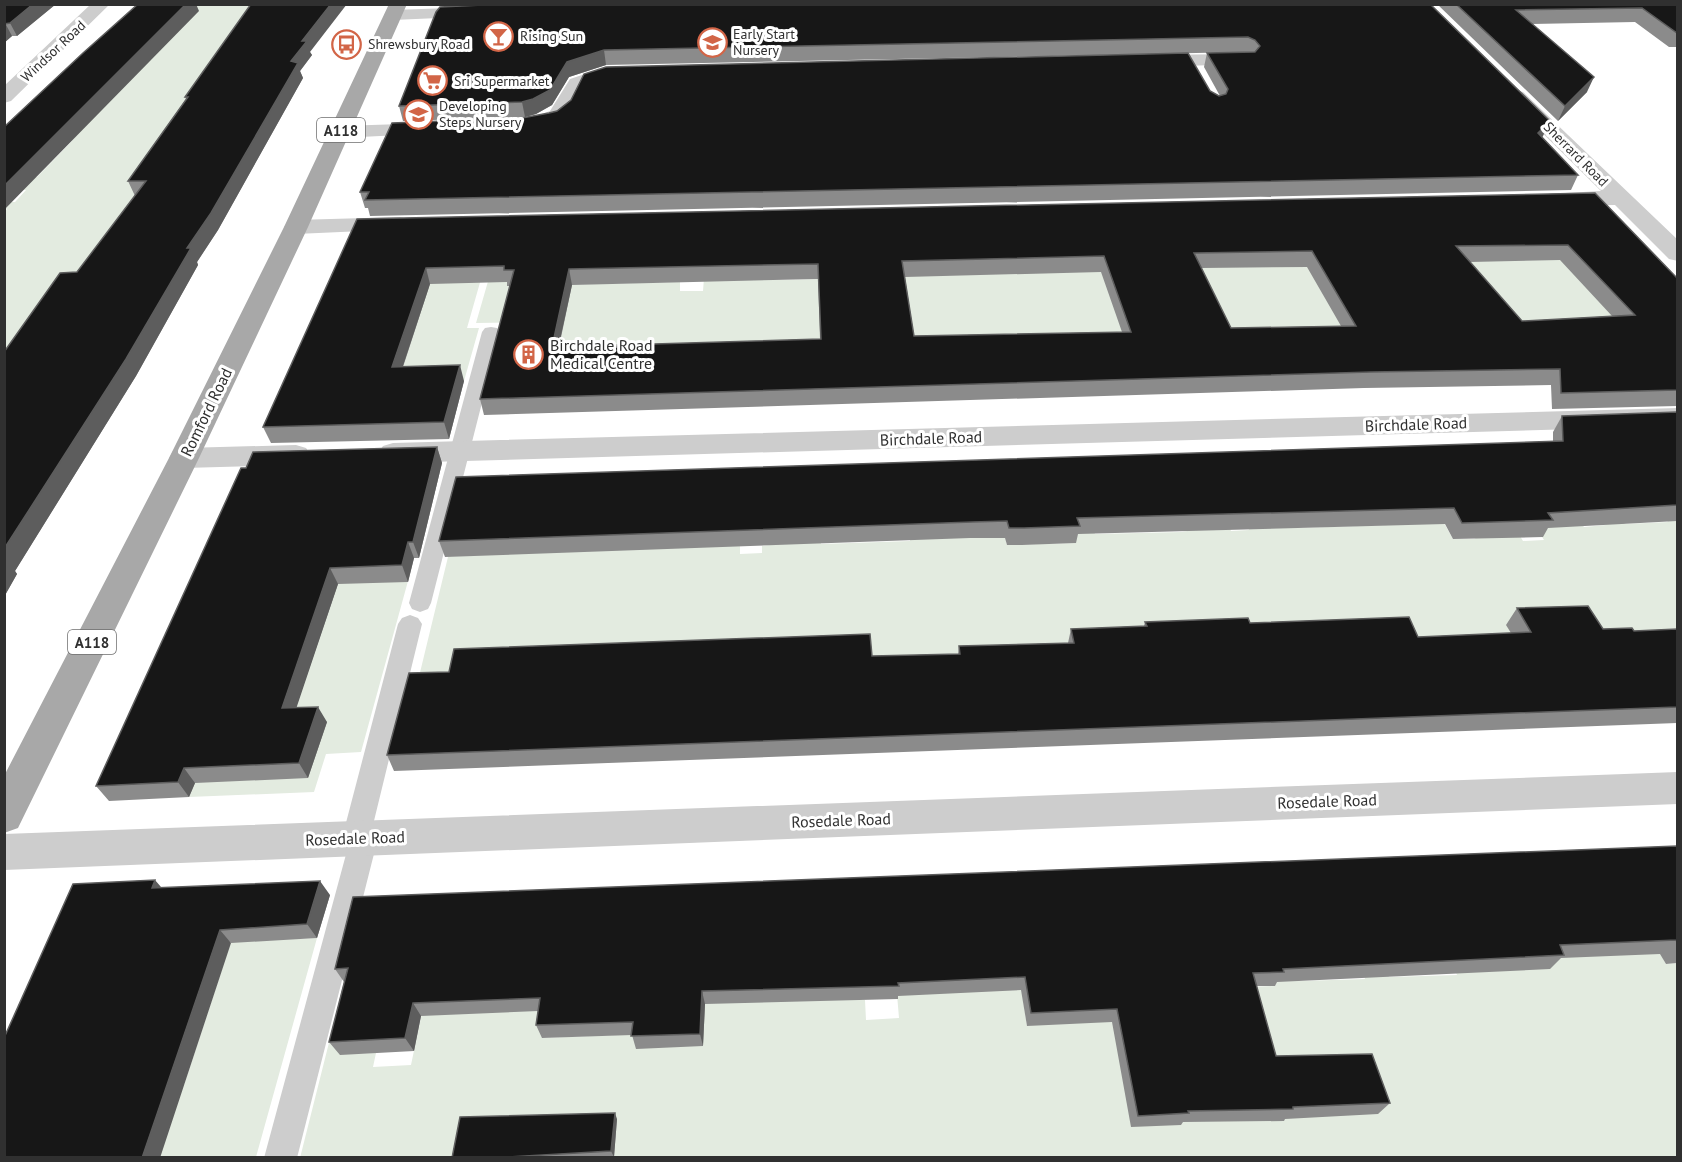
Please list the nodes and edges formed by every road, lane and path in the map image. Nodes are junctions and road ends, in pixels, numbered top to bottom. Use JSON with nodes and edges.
{"nodes":[{"id":1,"x":102,"y":4,"type":"edge"},
{"id":2,"x":395,"y":10,"type":"edge"},
{"id":3,"x":501,"y":11,"type":"edge"},
{"id":4,"x":1244,"y":60,"type":"edge"},
{"id":5,"x":1131,"y":62,"type":"edge"},
{"id":6,"x":641,"y":72,"type":"edge"},
{"id":7,"x":1502,"y":82,"type":"edge"},
{"id":8,"x":4,"y":97,"type":"edge"},
{"id":9,"x":513,"y":126,"type":"edge"},
{"id":10,"x":455,"y":128,"type":"edge"},
{"id":11,"x":340,"y":132,"type":"junction"},
{"id":12,"x":1620,"y":198,"type":"junction"},
{"id":13,"x":1533,"y":200,"type":"edge"},
{"id":14,"x":418,"y":224,"type":"edge"},
{"id":15,"x":296,"y":226,"type":"junction"},
{"id":16,"x":1677,"y":254,"type":"edge"},
{"id":17,"x":491,"y":332,"type":"dead end"},
{"id":18,"x":1677,"y":417,"type":"edge"},
{"id":19,"x":460,"y":451,"type":"junction"},
{"id":20,"x":367,"y":454,"type":"edge"},
{"id":21,"x":321,"y":455,"type":"edge"},
{"id":22,"x":184,"y":458,"type":"junction"},
{"id":23,"x":1677,"y":788,"type":"edge"},
{"id":24,"x":4,"y":816,"type":"edge"},
{"id":25,"x":360,"y":838,"type":"junction"},
{"id":26,"x":4,"y":852,"type":"edge"},
{"id":27,"x":280,"y":1158,"type":"edge"}],
"edges":[{"from":1,"to":8,"type":"street","name":"Windsor Road"},
{"from":2,"to":3,"type":"street"},
{"from":2,"to":11,"type":"main road","name":"Romford Road","number":"A118"},
{"from":4,"to":5,"type":"street"},
{"from":6,"to":9,"type":"street"},
{"from":7,"to":12,"type":"street","name":"Sherrard Road"},
{"from":10,"to":11,"type":"street"},
{"from":11,"to":15,"type":"main road","name":"Romford Road","number":"A118"},
{"from":12,"to":13,"type":"street"},
{"from":12,"to":16,"type":"street","name":"Sherrard Road"},
{"from":14,"to":15,"type":"street"},
{"from":15,"to":22,"type":"main road","name":"Romford Road","number":"A118"},
{"from":17,"to":19,"type":"lane"},
{"from":18,"to":19,"type":"street","name":"Birchdale Road"},
{"from":19,"to":20,"type":"street","name":"Birchdale Road"},
{"from":19,"to":25,"type":"lane"},
{"from":21,"to":22,"type":"street"},
{"from":22,"to":24,"type":"main road","name":"Romford Road","number":"A118"},
{"from":23,"to":25,"type":"street","name":"Rosedale Road"},
{"from":25,"to":26,"type":"street","name":"Rosedale Road"},
{"from":25,"to":27,"type":"lane"}]}
